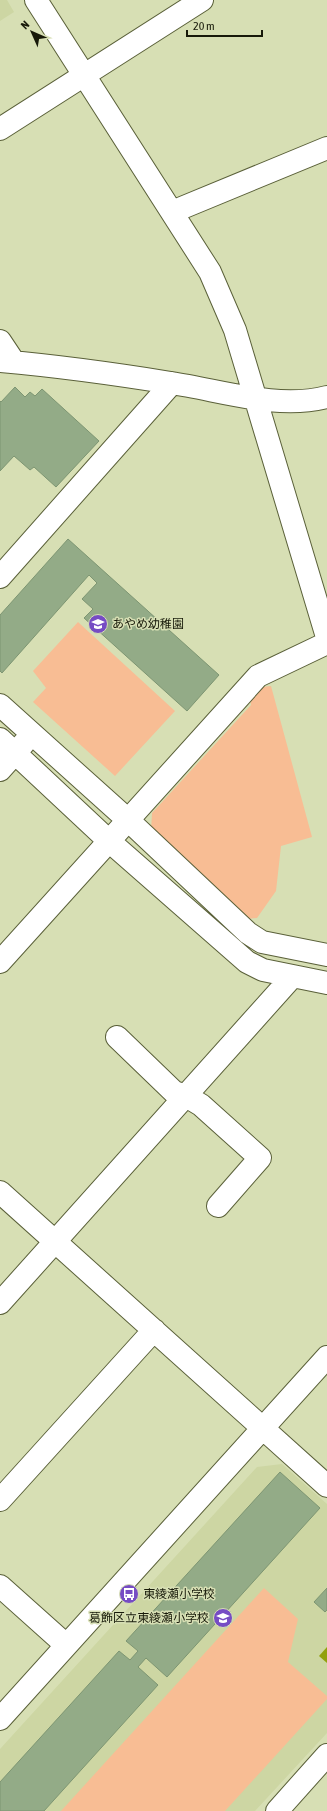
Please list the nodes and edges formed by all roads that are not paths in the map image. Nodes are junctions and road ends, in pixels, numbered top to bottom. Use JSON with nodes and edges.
{"nodes":[{"id":1,"x":36,"y":0,"type":"edge"},
{"id":2,"x":202,"y":0,"type":"edge"},
{"id":3,"x":83,"y":76,"type":"junction"},
{"id":4,"x":0,"y":129,"type":"edge"},
{"id":5,"x":324,"y":154,"type":"edge"},
{"id":6,"x":172,"y":212,"type":"junction"},
{"id":7,"x":0,"y":341,"type":"edge"},
{"id":8,"x":7,"y":362,"type":"edge"},
{"id":9,"x":172,"y":383,"type":"junction"},
{"id":10,"x":327,"y":397,"type":"edge"},
{"id":11,"x":256,"y":399,"type":"junction"},
{"id":12,"x":0,"y":577,"type":"edge"},
{"id":13,"x":327,"y":637,"type":"edge"},
{"id":14,"x":327,"y":643,"type":"edge"},
{"id":15,"x":0,"y":706,"type":"edge"},
{"id":16,"x":31,"y":734,"type":"junction"},
{"id":17,"x":8,"y":746,"type":"edge"},
{"id":18,"x":0,"y":770,"type":"edge"},
{"id":19,"x":128,"y":820,"type":"junction"},
{"id":20,"x":109,"y":841,"type":"junction"},
{"id":21,"x":327,"y":955,"type":"edge"},
{"id":22,"x":0,"y":962,"type":"edge"},
{"id":23,"x":292,"y":977,"type":"junction"},
{"id":24,"x":327,"y":983,"type":"edge"},
{"id":25,"x":117,"y":1037,"type":"dead end"},
{"id":26,"x":186,"y":1096,"type":"junction"},
{"id":27,"x":0,"y":1192,"type":"edge"},
{"id":28,"x":218,"y":1206,"type":"dead end"},
{"id":29,"x":55,"y":1242,"type":"junction"},
{"id":30,"x":0,"y":1303,"type":"edge"},
{"id":31,"x":154,"y":1330,"type":"junction"},
{"id":32,"x":327,"y":1357,"type":"edge"},
{"id":33,"x":262,"y":1428,"type":"junction"},
{"id":34,"x":327,"y":1486,"type":"edge"},
{"id":35,"x":0,"y":1500,"type":"edge"},
{"id":36,"x":0,"y":1586,"type":"edge"},
{"id":37,"x":66,"y":1645,"type":"junction"},
{"id":38,"x":0,"y":1719,"type":"edge"},
{"id":39,"x":327,"y":1755,"type":"edge"},
{"id":40,"x":277,"y":1811,"type":"edge"}],
"edges":[{"from":1,"to":3,"type":"street"},
{"from":2,"to":3,"type":"street"},
{"from":3,"to":4,"type":"street"},
{"from":3,"to":6,"type":"street"},
{"from":5,"to":6,"type":"street"},
{"from":6,"to":11,"type":"street"},
{"from":7,"to":8,"type":"street"},
{"from":8,"to":9,"type":"street"},
{"from":9,"to":11,"type":"street"},
{"from":9,"to":12,"type":"street"},
{"from":10,"to":11,"type":"street"},
{"from":11,"to":13,"type":"street"},
{"from":14,"to":19,"type":"street"},
{"from":15,"to":16,"type":"street"},
{"from":16,"to":17,"type":"street"},
{"from":16,"to":19,"type":"street"},
{"from":17,"to":18,"type":"street"},
{"from":17,"to":20,"type":"street"},
{"from":19,"to":20,"type":"street"},
{"from":19,"to":21,"type":"street"},
{"from":20,"to":22,"type":"street"},
{"from":20,"to":23,"type":"street"},
{"from":23,"to":24,"type":"street"},
{"from":23,"to":26,"type":"street"},
{"from":25,"to":26,"type":"street"},
{"from":26,"to":28,"type":"street"},
{"from":26,"to":29,"type":"street"},
{"from":27,"to":29,"type":"street"},
{"from":29,"to":30,"type":"street"},
{"from":29,"to":31,"type":"street"},
{"from":31,"to":33,"type":"street"},
{"from":31,"to":35,"type":"street"},
{"from":32,"to":33,"type":"street"},
{"from":33,"to":34,"type":"street"},
{"from":33,"to":37,"type":"street"},
{"from":36,"to":37,"type":"street"},
{"from":37,"to":38,"type":"street"},
{"from":39,"to":40,"type":"street"}]}
